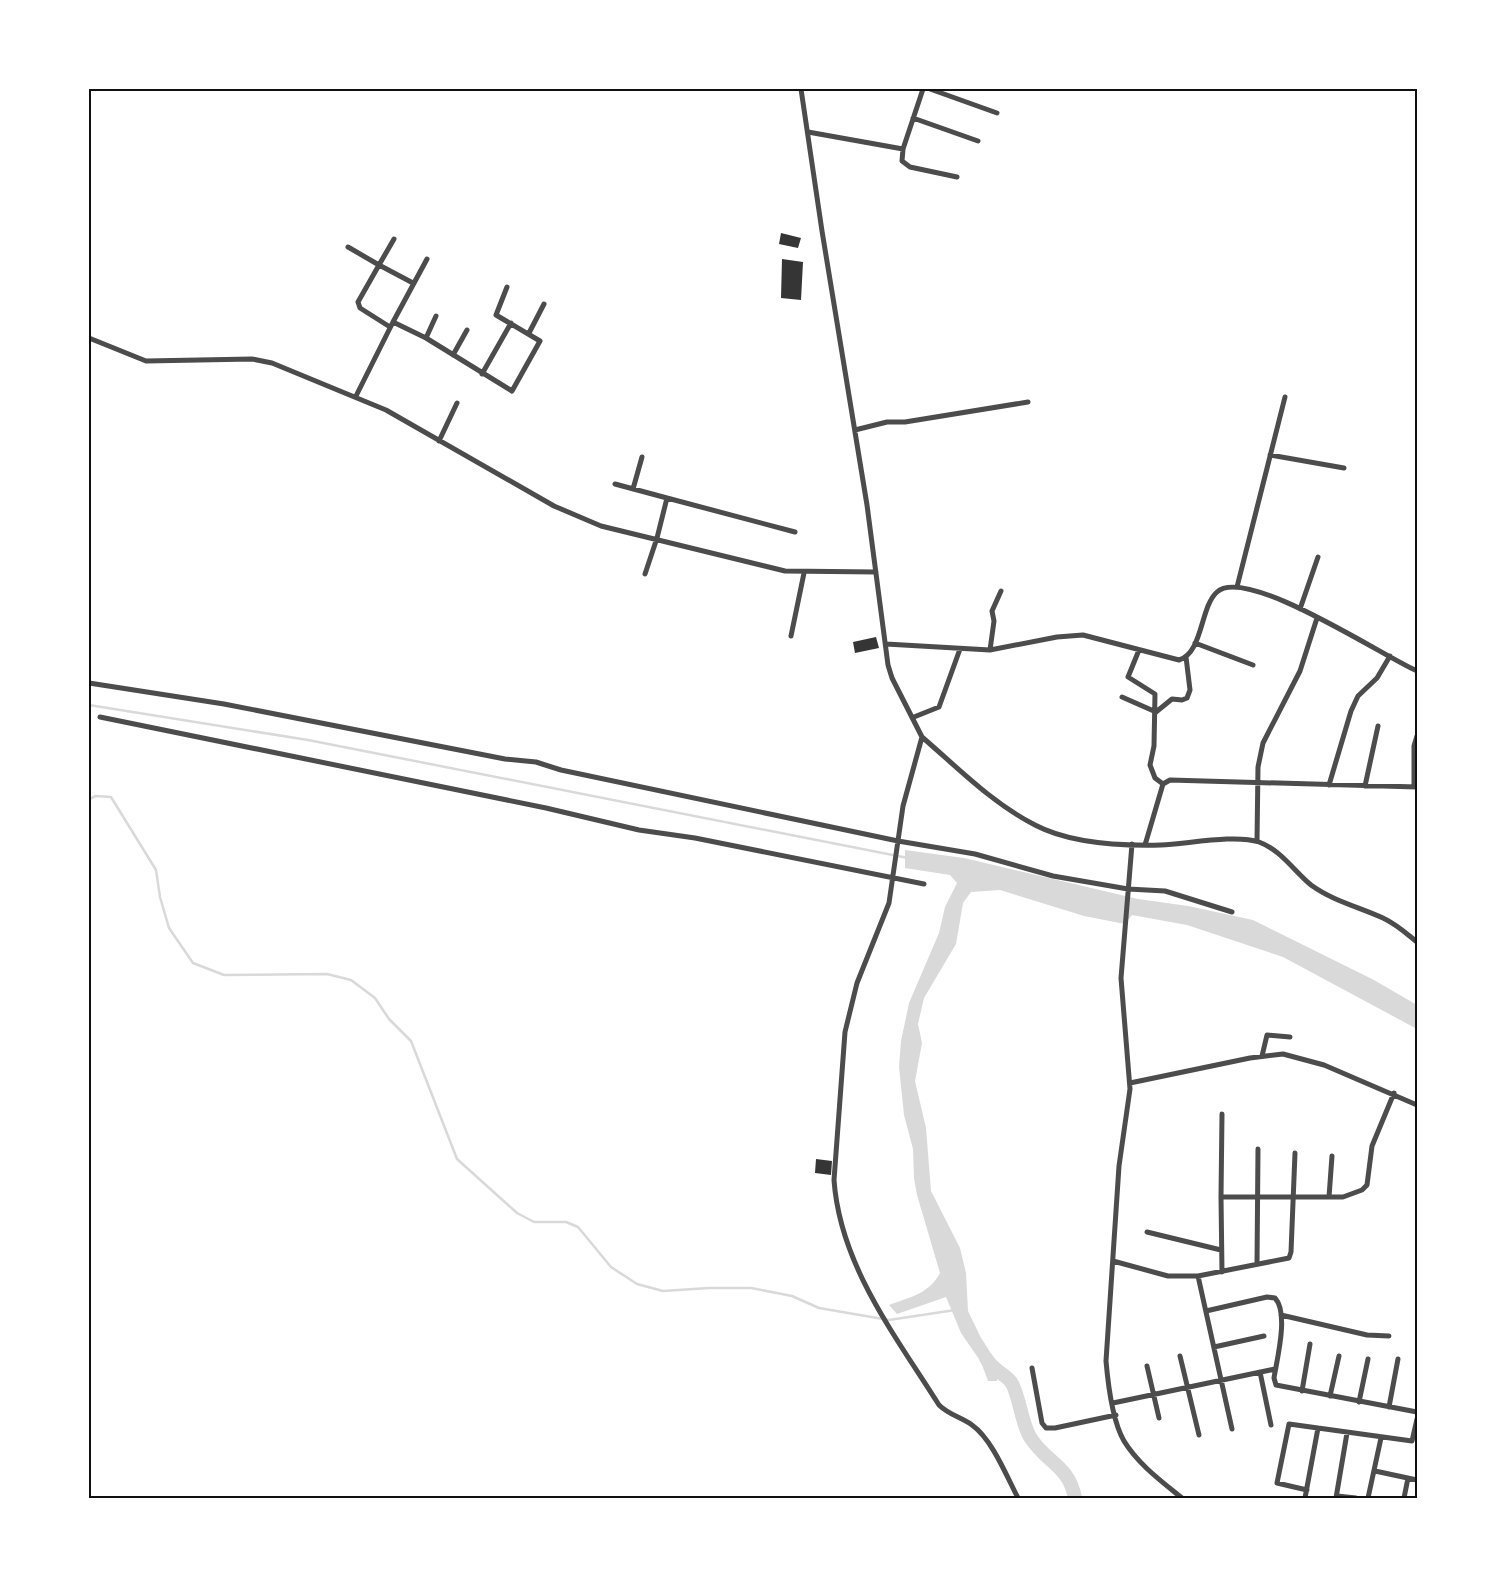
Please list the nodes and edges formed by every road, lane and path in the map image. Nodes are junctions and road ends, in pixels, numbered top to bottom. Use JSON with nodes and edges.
{"nodes":[{"id":1,"x":801,"y":89,"type":"edge"},
{"id":2,"x":923,"y":89,"type":"edge"},
{"id":3,"x":930,"y":89,"type":"edge"},
{"id":4,"x":997,"y":113,"type":"dead end"},
{"id":5,"x":913,"y":118,"type":"junction"},
{"id":6,"x":808,"y":132,"type":"junction"},
{"id":7,"x":978,"y":141,"type":"dead end"},
{"id":8,"x":903,"y":149,"type":"junction"},
{"id":9,"x":957,"y":177,"type":"dead end"},
{"id":10,"x":394,"y":239,"type":"dead end"},
{"id":11,"x":348,"y":247,"type":"dead end"},
{"id":12,"x":427,"y":259,"type":"dead end"},
{"id":13,"x":379,"y":265,"type":"junction"},
{"id":14,"x":414,"y":284,"type":"junction"},
{"id":15,"x":507,"y":287,"type":"dead end"},
{"id":16,"x":544,"y":304,"type":"dead end"},
{"id":17,"x":436,"y":316,"type":"dead end"},
{"id":18,"x":511,"y":323,"type":"junction"},
{"id":19,"x":392,"y":324,"type":"junction"},
{"id":20,"x":466,"y":330,"type":"dead end"},
{"id":21,"x":529,"y":333,"type":"junction"},
{"id":22,"x":89,"y":338,"type":"edge"},
{"id":23,"x":426,"y":338,"type":"junction"},
{"id":24,"x":453,"y":355,"type":"junction"},
{"id":25,"x":482,"y":374,"type":"junction"},
{"id":26,"x":356,"y":396,"type":"junction"},
{"id":27,"x":1285,"y":397,"type":"dead end"},
{"id":28,"x":1028,"y":402,"type":"dead end"},
{"id":29,"x":457,"y":403,"type":"dead end"},
{"id":30,"x":855,"y":430,"type":"junction"},
{"id":31,"x":439,"y":441,"type":"junction"},
{"id":32,"x":1270,"y":454,"type":"junction"},
{"id":33,"x":642,"y":457,"type":"dead end"},
{"id":34,"x":1344,"y":468,"type":"dead end"},
{"id":35,"x":615,"y":484,"type":"dead end"},
{"id":36,"x":633,"y":489,"type":"junction"},
{"id":37,"x":667,"y":498,"type":"junction"},
{"id":38,"x":795,"y":532,"type":"dead end"},
{"id":39,"x":657,"y":538,"type":"junction"},
{"id":40,"x":1318,"y":556,"type":"dead end"},
{"id":41,"x":876,"y":572,"type":"junction"},
{"id":42,"x":804,"y":573,"type":"junction"},
{"id":43,"x":645,"y":574,"type":"dead end"},
{"id":44,"x":1236,"y":587,"type":"junction"},
{"id":45,"x":1001,"y":591,"type":"dead end"},
{"id":46,"x":1300,"y":609,"type":"junction"},
{"id":47,"x":1317,"y":618,"type":"junction"},
{"id":48,"x":791,"y":636,"type":"dead end"},
{"id":49,"x":886,"y":644,"type":"junction"},
{"id":50,"x":1195,"y":644,"type":"junction"},
{"id":51,"x":960,"y":649,"type":"junction"},
{"id":52,"x":990,"y":650,"type":"junction"},
{"id":53,"x":1139,"y":650,"type":"junction"},
{"id":54,"x":1390,"y":656,"type":"junction"},
{"id":55,"x":1186,"y":658,"type":"junction"},
{"id":56,"x":1253,"y":665,"type":"dead end"},
{"id":57,"x":1417,"y":671,"type":"edge"},
{"id":58,"x":89,"y":683,"type":"edge"},
{"id":59,"x":1122,"y":697,"type":"dead end"},
{"id":60,"x":1156,"y":712,"type":"junction"},
{"id":61,"x":100,"y":717,"type":"dead end"},
{"id":62,"x":914,"y":717,"type":"junction"},
{"id":63,"x":1378,"y":726,"type":"dead end"},
{"id":64,"x":1417,"y":736,"type":"edge"},
{"id":65,"x":922,"y":737,"type":"junction"},
{"id":66,"x":1163,"y":784,"type":"junction"},
{"id":67,"x":1258,"y":784,"type":"junction"},
{"id":68,"x":1329,"y":785,"type":"junction"},
{"id":69,"x":1365,"y":786,"type":"junction"},
{"id":70,"x":1416,"y":787,"type":"edge"},
{"id":71,"x":1257,"y":842,"type":"junction"},
{"id":72,"x":897,"y":843,"type":"junction"},
{"id":73,"x":1132,"y":844,"type":"junction"},
{"id":74,"x":1145,"y":845,"type":"junction"},
{"id":75,"x":894,"y":876,"type":"junction"},
{"id":76,"x":924,"y":884,"type":"dead end"},
{"id":77,"x":1127,"y":892,"type":"junction"},
{"id":78,"x":1232,"y":912,"type":"dead end"},
{"id":79,"x":1417,"y":942,"type":"edge"},
{"id":80,"x":1290,"y":1037,"type":"dead end"},
{"id":81,"x":1262,"y":1056,"type":"junction"},
{"id":82,"x":1130,"y":1083,"type":"junction"},
{"id":83,"x":1394,"y":1094,"type":"junction"},
{"id":84,"x":1417,"y":1105,"type":"edge"},
{"id":85,"x":1222,"y":1114,"type":"dead end"},
{"id":86,"x":1258,"y":1149,"type":"dead end"},
{"id":87,"x":1295,"y":1153,"type":"dead end"},
{"id":88,"x":1332,"y":1156,"type":"dead end"},
{"id":89,"x":1221,"y":1197,"type":"junction"},
{"id":90,"x":1257,"y":1197,"type":"junction"},
{"id":91,"x":1294,"y":1197,"type":"junction"},
{"id":92,"x":1329,"y":1197,"type":"junction"},
{"id":93,"x":1147,"y":1232,"type":"dead end"},
{"id":94,"x":1221,"y":1250,"type":"junction"},
{"id":95,"x":1113,"y":1261,"type":"junction"},
{"id":96,"x":1257,"y":1264,"type":"junction"},
{"id":97,"x":1222,"y":1272,"type":"junction"},
{"id":98,"x":1198,"y":1276,"type":"junction"},
{"id":99,"x":1206,"y":1311,"type":"junction"},
{"id":100,"x":1280,"y":1315,"type":"junction"},
{"id":101,"x":1264,"y":1336,"type":"dead end"},
{"id":102,"x":1389,"y":1336,"type":"dead end"},
{"id":103,"x":1310,"y":1344,"type":"dead end"},
{"id":104,"x":1214,"y":1347,"type":"junction"},
{"id":105,"x":1180,"y":1356,"type":"dead end"},
{"id":106,"x":1339,"y":1356,"type":"dead end"},
{"id":107,"x":1368,"y":1359,"type":"dead end"},
{"id":108,"x":1398,"y":1359,"type":"dead end"},
{"id":109,"x":1147,"y":1366,"type":"dead end"},
{"id":110,"x":1032,"y":1368,"type":"dead end"},
{"id":111,"x":1275,"y":1369,"type":"junction"},
{"id":112,"x":1260,"y":1372,"type":"junction"},
{"id":113,"x":1221,"y":1380,"type":"junction"},
{"id":114,"x":1187,"y":1388,"type":"junction"},
{"id":115,"x":1302,"y":1391,"type":"junction"},
{"id":116,"x":1154,"y":1395,"type":"junction"},
{"id":117,"x":1330,"y":1396,"type":"junction"},
{"id":118,"x":1359,"y":1402,"type":"junction"},
{"id":119,"x":1113,"y":1403,"type":"junction"},
{"id":120,"x":1389,"y":1407,"type":"junction"},
{"id":121,"x":1417,"y":1412,"type":"edge"},
{"id":122,"x":1116,"y":1415,"type":"junction"},
{"id":123,"x":1159,"y":1418,"type":"dead end"},
{"id":124,"x":1417,"y":1419,"type":"edge"},
{"id":125,"x":1271,"y":1425,"type":"dead end"},
{"id":126,"x":1318,"y":1428,"type":"junction"},
{"id":127,"x":1232,"y":1429,"type":"dead end"},
{"id":128,"x":1347,"y":1434,"type":"junction"},
{"id":129,"x":1199,"y":1435,"type":"dead end"},
{"id":130,"x":1381,"y":1438,"type":"junction"},
{"id":131,"x":1415,"y":1441,"type":"edge"},
{"id":132,"x":1375,"y":1471,"type":"junction"},
{"id":133,"x":1408,"y":1478,"type":"junction"},
{"id":134,"x":1417,"y":1480,"type":"edge"},
{"id":135,"x":1307,"y":1490,"type":"junction"},
{"id":136,"x":1336,"y":1497,"type":"edge"},
{"id":137,"x":1018,"y":1498,"type":"edge"},
{"id":138,"x":1182,"y":1498,"type":"edge"},
{"id":139,"x":1305,"y":1498,"type":"edge"},
{"id":140,"x":1356,"y":1498,"type":"edge"},
{"id":141,"x":1368,"y":1498,"type":"edge"},
{"id":142,"x":1404,"y":1498,"type":"edge"}],
"edges":[{"from":1,"to":6,"type":"street"},
{"from":2,"to":5,"type":"street"},
{"from":3,"to":4,"type":"street"},
{"from":5,"to":7,"type":"street"},
{"from":5,"to":8,"type":"street"},
{"from":6,"to":8,"type":"street"},
{"from":6,"to":30,"type":"street"},
{"from":8,"to":9,"type":"street"},
{"from":10,"to":13,"type":"street"},
{"from":11,"to":13,"type":"street"},
{"from":12,"to":14,"type":"street"},
{"from":13,"to":14,"type":"street"},
{"from":13,"to":19,"type":"street"},
{"from":14,"to":19,"type":"street"},
{"from":15,"to":18,"type":"street"},
{"from":16,"to":21,"type":"street"},
{"from":17,"to":23,"type":"street"},
{"from":18,"to":21,"type":"street"},
{"from":18,"to":25,"type":"street"},
{"from":19,"to":23,"type":"street"},
{"from":19,"to":26,"type":"street"},
{"from":20,"to":24,"type":"street"},
{"from":21,"to":25,"type":"street"},
{"from":22,"to":26,"type":"street"},
{"from":23,"to":24,"type":"street"},
{"from":24,"to":25,"type":"street"},
{"from":26,"to":31,"type":"street"},
{"from":27,"to":32,"type":"street"},
{"from":28,"to":30,"type":"street"},
{"from":29,"to":31,"type":"street"},
{"from":30,"to":41,"type":"street"},
{"from":31,"to":39,"type":"street"},
{"from":32,"to":34,"type":"street"},
{"from":32,"to":44,"type":"street"},
{"from":33,"to":36,"type":"street"},
{"from":35,"to":36,"type":"street"},
{"from":36,"to":37,"type":"street"},
{"from":37,"to":38,"type":"street"},
{"from":37,"to":39,"type":"street"},
{"from":39,"to":42,"type":"street"},
{"from":39,"to":43,"type":"street"},
{"from":40,"to":46,"type":"street"},
{"from":41,"to":42,"type":"street"},
{"from":41,"to":49,"type":"street"},
{"from":42,"to":48,"type":"street"},
{"from":44,"to":46,"type":"street"},
{"from":44,"to":50,"type":"street"},
{"from":45,"to":52,"type":"street"},
{"from":46,"to":47,"type":"street"},
{"from":47,"to":54,"type":"street"},
{"from":47,"to":67,"type":"street"},
{"from":49,"to":51,"type":"street"},
{"from":49,"to":62,"type":"street"},
{"from":50,"to":55,"type":"street"},
{"from":50,"to":56,"type":"street"},
{"from":51,"to":52,"type":"street"},
{"from":51,"to":62,"type":"street"},
{"from":52,"to":53,"type":"street"},
{"from":53,"to":55,"type":"street"},
{"from":53,"to":60,"type":"street"},
{"from":54,"to":57,"type":"street"},
{"from":54,"to":68,"type":"street"},
{"from":55,"to":60,"type":"street"},
{"from":58,"to":72,"type":"street"},
{"from":59,"to":60,"type":"street"},
{"from":60,"to":66,"type":"street"},
{"from":61,"to":75,"type":"street"},
{"from":62,"to":65,"type":"street"},
{"from":63,"to":69,"type":"street"},
{"from":64,"to":70,"type":"street"},
{"from":65,"to":72,"type":"street"},
{"from":65,"to":73,"type":"street"},
{"from":66,"to":67,"type":"street"},
{"from":66,"to":74,"type":"street"},
{"from":67,"to":68,"type":"street"},
{"from":67,"to":71,"type":"street"},
{"from":68,"to":69,"type":"street"},
{"from":69,"to":70,"type":"street"},
{"from":71,"to":74,"type":"street"},
{"from":71,"to":79,"type":"street"},
{"from":72,"to":75,"type":"street"},
{"from":72,"to":77,"type":"street"},
{"from":73,"to":74,"type":"street"},
{"from":73,"to":77,"type":"street"},
{"from":75,"to":76,"type":"street"},
{"from":75,"to":137,"type":"street"},
{"from":77,"to":78,"type":"street"},
{"from":77,"to":82,"type":"street"},
{"from":80,"to":81,"type":"street"},
{"from":81,"to":82,"type":"street"},
{"from":81,"to":83,"type":"street"},
{"from":82,"to":95,"type":"street"},
{"from":83,"to":84,"type":"street"},
{"from":83,"to":92,"type":"street"},
{"from":85,"to":89,"type":"street"},
{"from":86,"to":90,"type":"street"},
{"from":87,"to":91,"type":"street"},
{"from":88,"to":92,"type":"street"},
{"from":89,"to":90,"type":"street"},
{"from":89,"to":94,"type":"street"},
{"from":90,"to":91,"type":"street"},
{"from":90,"to":96,"type":"street"},
{"from":91,"to":92,"type":"street"},
{"from":91,"to":96,"type":"street"},
{"from":93,"to":94,"type":"street"},
{"from":94,"to":97,"type":"street"},
{"from":95,"to":98,"type":"street"},
{"from":95,"to":119,"type":"street"},
{"from":96,"to":97,"type":"street"},
{"from":97,"to":98,"type":"street"},
{"from":98,"to":99,"type":"street"},
{"from":99,"to":100,"type":"street"},
{"from":99,"to":104,"type":"street"},
{"from":100,"to":102,"type":"street"},
{"from":100,"to":111,"type":"street"},
{"from":101,"to":104,"type":"street"},
{"from":103,"to":115,"type":"street"},
{"from":104,"to":113,"type":"street"},
{"from":105,"to":114,"type":"street"},
{"from":106,"to":117,"type":"street"},
{"from":107,"to":118,"type":"street"},
{"from":108,"to":120,"type":"street"},
{"from":109,"to":116,"type":"street"},
{"from":110,"to":122,"type":"street"},
{"from":111,"to":112,"type":"street"},
{"from":111,"to":115,"type":"street"},
{"from":112,"to":113,"type":"street"},
{"from":112,"to":125,"type":"street"},
{"from":113,"to":114,"type":"street"},
{"from":113,"to":127,"type":"street"},
{"from":114,"to":116,"type":"street"},
{"from":114,"to":129,"type":"street"},
{"from":115,"to":117,"type":"street"},
{"from":116,"to":119,"type":"street"},
{"from":116,"to":123,"type":"street"},
{"from":117,"to":118,"type":"street"},
{"from":118,"to":120,"type":"street"},
{"from":119,"to":122,"type":"street"},
{"from":120,"to":121,"type":"street"},
{"from":122,"to":138,"type":"street"},
{"from":124,"to":131,"type":"street"},
{"from":126,"to":128,"type":"street"},
{"from":126,"to":135,"type":"street"},
{"from":126,"to":135,"type":"street"},
{"from":128,"to":130,"type":"street"},
{"from":128,"to":136,"type":"street"},
{"from":130,"to":131,"type":"street"},
{"from":130,"to":132,"type":"street"},
{"from":132,"to":133,"type":"street"},
{"from":132,"to":141,"type":"street"},
{"from":133,"to":134,"type":"street"},
{"from":133,"to":142,"type":"street"},
{"from":135,"to":139,"type":"street"},
{"from":136,"to":140,"type":"street"}]}
